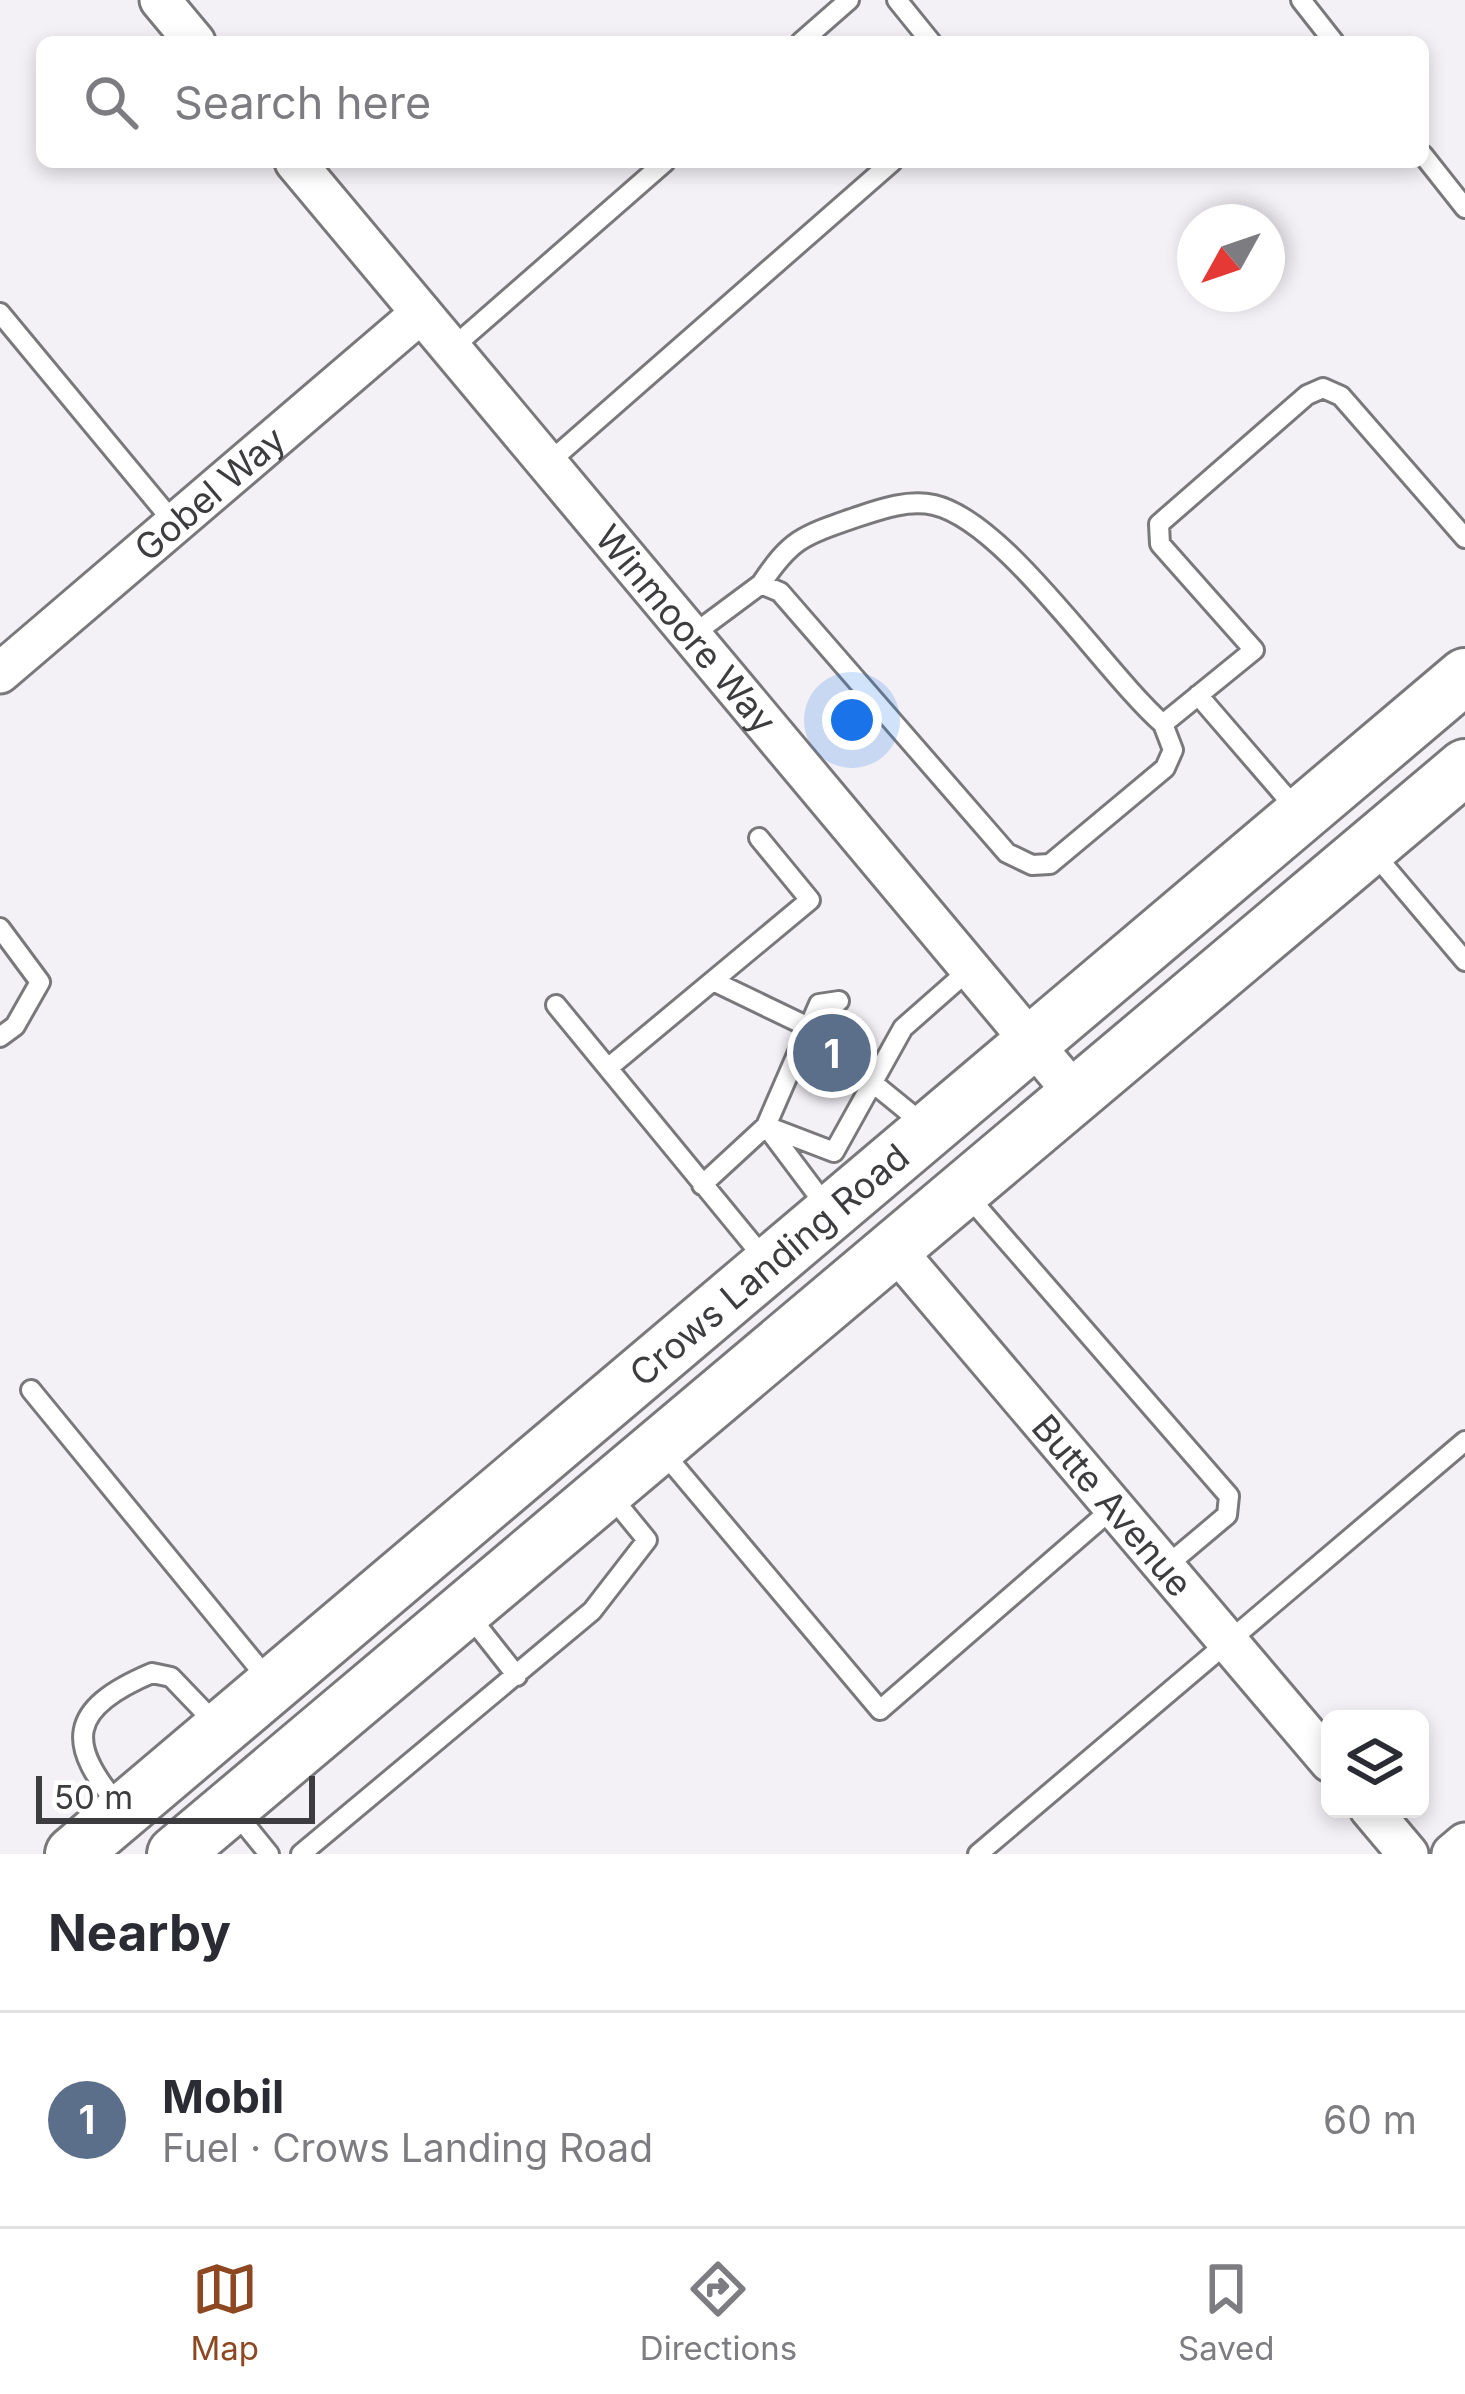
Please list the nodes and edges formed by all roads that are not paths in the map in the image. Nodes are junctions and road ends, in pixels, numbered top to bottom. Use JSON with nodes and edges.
{"nodes":[{"id":1,"x":160,"y":0,"type":"edge"},
{"id":2,"x":849,"y":0,"type":"edge"},
{"id":3,"x":896,"y":0,"type":"edge"},
{"id":4,"x":1301,"y":0,"type":"edge"},
{"id":5,"x":190,"y":36,"type":"edge"},
{"id":6,"x":808,"y":36,"type":"edge"},
{"id":7,"x":926,"y":36,"type":"edge"},
{"id":8,"x":1329,"y":36,"type":"edge"},
{"id":9,"x":1429,"y":162,"type":"edge"},
{"id":10,"x":300,"y":168,"type":"edge"},
{"id":11,"x":658,"y":168,"type":"edge"},
{"id":12,"x":885,"y":168,"type":"edge"},
{"id":13,"x":1465,"y":208,"type":"edge"},
{"id":14,"x":0,"y":313,"type":"edge"},
{"id":15,"x":421,"y":313,"type":"junction"},
{"id":16,"x":451,"y":349,"type":"junction"},
{"id":17,"x":548,"y":464,"type":"junction"},
{"id":18,"x":175,"y":524,"type":"junction"},
{"id":19,"x":1465,"y":538,"type":"edge"},
{"id":20,"x":761,"y":584,"type":"junction"},
{"id":21,"x":692,"y":636,"type":"junction"},
{"id":22,"x":0,"y":674,"type":"edge"},
{"id":23,"x":1465,"y":676,"type":"edge"},
{"id":24,"x":1198,"y":695,"type":"junction"},
{"id":25,"x":1163,"y":724,"type":"junction"},
{"id":26,"x":1465,"y":767,"type":"edge"},
{"id":27,"x":1301,"y":815,"type":"junction"},
{"id":28,"x":759,"y":838,"type":"dead end"},
{"id":29,"x":1368,"y":847,"type":"junction"},
{"id":30,"x":0,"y":928,"type":"edge"},
{"id":31,"x":1465,"y":962,"type":"edge"},
{"id":32,"x":970,"y":969,"type":"junction"},
{"id":33,"x":715,"y":982,"type":"junction"},
{"id":34,"x":839,"y":1001,"type":"dead end"},
{"id":35,"x":556,"y":1005,"type":"dead end"},
{"id":36,"x":817,"y":1032,"type":"junction"},
{"id":37,"x":0,"y":1037,"type":"edge"},
{"id":38,"x":1032,"y":1044,"type":"junction"},
{"id":39,"x":608,"y":1068,"type":"junction"},
{"id":40,"x":873,"y":1083,"type":"junction"},
{"id":41,"x":1075,"y":1094,"type":"junction"},
{"id":42,"x":766,"y":1126,"type":"junction"},
{"id":43,"x":931,"y":1130,"type":"junction"},
{"id":44,"x":702,"y":1185,"type":"junction"},
{"id":45,"x":962,"y":1189,"type":"junction"},
{"id":46,"x":832,"y":1214,"type":"junction"},
{"id":47,"x":892,"y":1247,"type":"junction"},
{"id":48,"x":771,"y":1266,"type":"junction"},
{"id":49,"x":31,"y":1390,"type":"dead end"},
{"id":50,"x":1465,"y":1441,"type":"edge"},
{"id":51,"x":659,"y":1448,"type":"junction"},
{"id":52,"x":551,"y":1451,"type":"junction"},
{"id":53,"x":608,"y":1492,"type":"junction"},
{"id":54,"x":1114,"y":1508,"type":"junction"},
{"id":55,"x":1165,"y":1568,"type":"junction"},
{"id":56,"x":466,"y":1612,"type":"junction"},
{"id":57,"x":1229,"y":1644,"type":"junction"},
{"id":58,"x":401,"y":1666,"type":"junction"},
{"id":59,"x":517,"y":1676,"type":"junction"},
{"id":60,"x":273,"y":1685,"type":"junction"},
{"id":61,"x":220,"y":1729,"type":"junction"},
{"id":62,"x":1321,"y":1751,"type":"edge"},
{"id":63,"x":232,"y":1808,"type":"junction"},
{"id":64,"x":124,"y":1811,"type":"junction"},
{"id":65,"x":1378,"y":1818,"type":"edge"},
{"id":66,"x":1465,"y":1843,"type":"edge"},
{"id":67,"x":73,"y":1854,"type":"edge"},
{"id":68,"x":175,"y":1854,"type":"edge"},
{"id":69,"x":268,"y":1854,"type":"edge"},
{"id":70,"x":302,"y":1854,"type":"edge"},
{"id":71,"x":978,"y":1854,"type":"edge"},
{"id":72,"x":1408,"y":1854,"type":"edge"},
{"id":73,"x":1452,"y":1854,"type":"edge"}],
"edges":[{"from":1,"to":5,"type":"street"},
{"from":2,"to":6,"type":"lane"},
{"from":3,"to":7,"type":"lane"},
{"from":4,"to":8,"type":"lane"},
{"from":9,"to":13,"type":"lane"},
{"from":10,"to":15,"type":"street","name":"Winmoore Way"},
{"from":11,"to":16,"type":"lane"},
{"from":12,"to":17,"type":"lane"},
{"from":14,"to":18,"type":"lane"},
{"from":15,"to":16,"type":"street","name":"Winmoore Way"},
{"from":15,"to":18,"type":"street","name":"Gobel Way"},
{"from":16,"to":17,"type":"street","name":"Winmoore Way"},
{"from":17,"to":21,"type":"street","name":"Winmoore Way"},
{"from":18,"to":22,"type":"street","name":"Gobel Way"},
{"from":19,"to":24,"type":"lane"},
{"from":20,"to":21,"type":"lane"},
{"from":20,"to":25,"type":"lane"},
{"from":20,"to":25,"type":"lane"},
{"from":21,"to":32,"type":"street","name":"Winmoore Way"},
{"from":23,"to":27,"type":"main road","name":"Crows Landing Road"},
{"from":24,"to":25,"type":"lane"},
{"from":24,"to":27,"type":"lane"},
{"from":26,"to":29,"type":"main road","name":"Crows Landing Road"},
{"from":27,"to":38,"type":"main road","name":"Crows Landing Road"},
{"from":28,"to":33,"type":"lane"},
{"from":29,"to":31,"type":"lane"},
{"from":29,"to":41,"type":"main road","name":"Crows Landing Road"},
{"from":30,"to":37,"type":"lane"},
{"from":32,"to":38,"type":"street","name":"Winmoore Way"},
{"from":32,"to":40,"type":"lane"},
{"from":33,"to":36,"type":"lane"},
{"from":33,"to":39,"type":"lane"},
{"from":34,"to":36,"type":"lane"},
{"from":35,"to":39,"type":"lane"},
{"from":36,"to":42,"type":"lane"},
{"from":38,"to":41,"type":"street","name":"Winmoore Way"},
{"from":38,"to":43,"type":"main road","name":"Crows Landing Road"},
{"from":39,"to":44,"type":"lane"},
{"from":40,"to":42,"type":"lane"},
{"from":40,"to":43,"type":"lane"},
{"from":41,"to":45,"type":"main road","name":"Crows Landing Road"},
{"from":42,"to":44,"type":"lane"},
{"from":42,"to":46,"type":"lane"},
{"from":43,"to":46,"type":"main road","name":"Crows Landing Road"},
{"from":44,"to":48,"type":"lane"},
{"from":45,"to":47,"type":"main road","name":"Crows Landing Road"},
{"from":45,"to":55,"type":"lane"},
{"from":46,"to":48,"type":"main road","name":"Crows Landing Road"},
{"from":47,"to":51,"type":"main road","name":"Crows Landing Road"},
{"from":47,"to":54,"type":"street","name":"Butte Avenue"},
{"from":48,"to":52,"type":"main road","name":"Crows Landing Road"},
{"from":49,"to":60,"type":"lane"},
{"from":50,"to":57,"type":"lane"},
{"from":51,"to":53,"type":"main road","name":"Crows Landing Road"},
{"from":51,"to":54,"type":"lane"},
{"from":52,"to":58,"type":"main road"},
{"from":52,"to":60,"type":"main road","name":"Crows Landing Road"},
{"from":53,"to":56,"type":"main road","name":"Crows Landing Road"},
{"from":53,"to":59,"type":"lane"},
{"from":54,"to":55,"type":"street","name":"Butte Avenue"},
{"from":55,"to":57,"type":"street","name":"Butte Avenue"},
{"from":56,"to":58,"type":"main road","name":"Crows Landing Road"},
{"from":56,"to":59,"type":"lane"},
{"from":57,"to":62,"type":"street","name":"Butte Avenue"},
{"from":57,"to":71,"type":"lane"},
{"from":58,"to":63,"type":"main road","name":"Crows Landing Road"},
{"from":59,"to":70,"type":"lane"},
{"from":60,"to":61,"type":"main road","name":"Crows Landing Road"},
{"from":61,"to":64,"type":"main road","name":"Crows Landing Road"},
{"from":61,"to":64,"type":"lane"},
{"from":63,"to":68,"type":"main road","name":"Crows Landing Road"},
{"from":63,"to":69,"type":"lane"},
{"from":64,"to":67,"type":"main road","name":"Crows Landing Road"},
{"from":65,"to":72,"type":"street"},
{"from":66,"to":73,"type":"street"}]}
